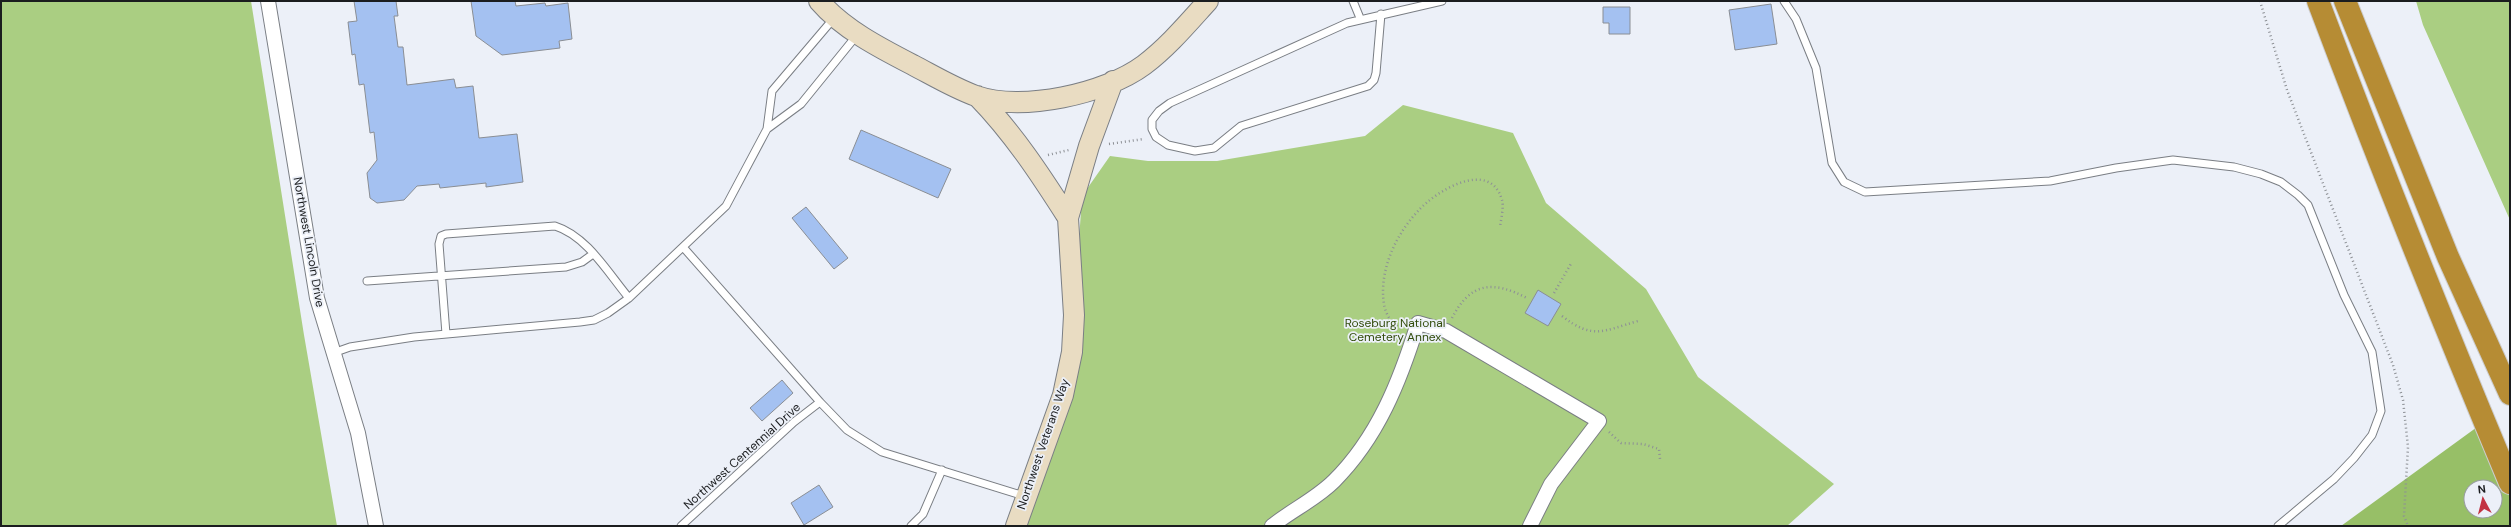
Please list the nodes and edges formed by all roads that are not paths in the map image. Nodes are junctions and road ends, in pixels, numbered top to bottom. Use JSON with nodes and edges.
{"nodes":[{"id":1,"x":268,"y":1,"type":"edge"},
{"id":2,"x":819,"y":1,"type":"edge"},
{"id":3,"x":1208,"y":1,"type":"edge"},
{"id":4,"x":1354,"y":1,"type":"edge"},
{"id":5,"x":1442,"y":1,"type":"edge"},
{"id":6,"x":1784,"y":1,"type":"edge"},
{"id":7,"x":2318,"y":1,"type":"edge"},
{"id":8,"x":2345,"y":1,"type":"edge"},
{"id":9,"x":2360,"y":1,"type":"edge"},
{"id":10,"x":1381,"y":14,"type":"junction"},
{"id":11,"x":834,"y":18,"type":"junction"},
{"id":12,"x":1360,"y":18,"type":"junction"},
{"id":13,"x":858,"y":33,"type":"junction"},
{"id":14,"x":1113,"y":81,"type":"junction"},
{"id":15,"x":977,"y":96,"type":"junction"},
{"id":16,"x":767,"y":128,"type":"junction"},
{"id":17,"x":1068,"y":218,"type":"junction"},
{"id":18,"x":683,"y":247,"type":"junction"},
{"id":19,"x":593,"y":254,"type":"junction"},
{"id":20,"x":2448,"y":257,"type":"junction"},
{"id":21,"x":442,"y":276,"type":"junction"},
{"id":22,"x":367,"y":281,"type":"dead end"},
{"id":23,"x":629,"y":298,"type":"junction"},
{"id":24,"x":446,"y":334,"type":"junction"},
{"id":25,"x":333,"y":353,"type":"junction"},
{"id":26,"x":2510,"y":394,"type":"edge"},
{"id":27,"x":820,"y":402,"type":"junction"},
{"id":28,"x":942,"y":470,"type":"junction"},
{"id":29,"x":2510,"y":483,"type":"edge"},
{"id":30,"x":1025,"y":496,"type":"junction"},
{"id":31,"x":376,"y":526,"type":"edge"},
{"id":32,"x":681,"y":526,"type":"edge"},
{"id":33,"x":911,"y":526,"type":"edge"},
{"id":34,"x":1016,"y":526,"type":"edge"},
{"id":35,"x":1272,"y":526,"type":"edge"},
{"id":36,"x":1530,"y":526,"type":"edge"},
{"id":37,"x":2278,"y":526,"type":"edge"}],
"edges":[{"from":1,"to":25,"type":"street","name":"Northwest Lincoln Drive"},
{"from":2,"to":11,"type":"street","name":"Northwest Veterans Way"},
{"from":3,"to":14,"type":"street","name":"Northwest Veterans Way"},
{"from":4,"to":12,"type":"lane"},
{"from":5,"to":10,"type":"lane"},
{"from":6,"to":37,"type":"lane"},
{"from":7,"to":29,"type":"highway"},
{"from":8,"to":20,"type":"highway"},
{"from":9,"to":20,"type":"highway"},
{"from":10,"to":12,"type":"lane"},
{"from":10,"to":12,"type":"lane"},
{"from":11,"to":13,"type":"street","name":"Northwest Veterans Way"},
{"from":11,"to":16,"type":"lane"},
{"from":13,"to":15,"type":"street","name":"Northwest Veterans Way"},
{"from":13,"to":16,"type":"lane"},
{"from":14,"to":15,"type":"street","name":"Northwest Veterans Way"},
{"from":14,"to":17,"type":"street","name":"Northwest Veterans Way"},
{"from":15,"to":17,"type":"street","name":"Northwest Veterans Way"},
{"from":16,"to":18,"type":"lane"},
{"from":17,"to":30,"type":"street","name":"Northwest Veterans Way"},
{"from":18,"to":23,"type":"lane"},
{"from":18,"to":27,"type":"lane"},
{"from":19,"to":21,"type":"lane"},
{"from":19,"to":21,"type":"lane"},
{"from":19,"to":23,"type":"lane"},
{"from":20,"to":26,"type":"highway"},
{"from":21,"to":22,"type":"lane"},
{"from":21,"to":24,"type":"lane"},
{"from":23,"to":24,"type":"lane"},
{"from":24,"to":25,"type":"lane"},
{"from":25,"to":31,"type":"street","name":"Northwest Lincoln Drive"},
{"from":27,"to":28,"type":"lane"},
{"from":27,"to":32,"type":"lane","name":"Northwest Centennial Drive"},
{"from":28,"to":30,"type":"lane"},
{"from":28,"to":33,"type":"lane"},
{"from":30,"to":34,"type":"street","name":"Northwest Veterans Way"},
{"from":35,"to":36,"type":"street"}]}
